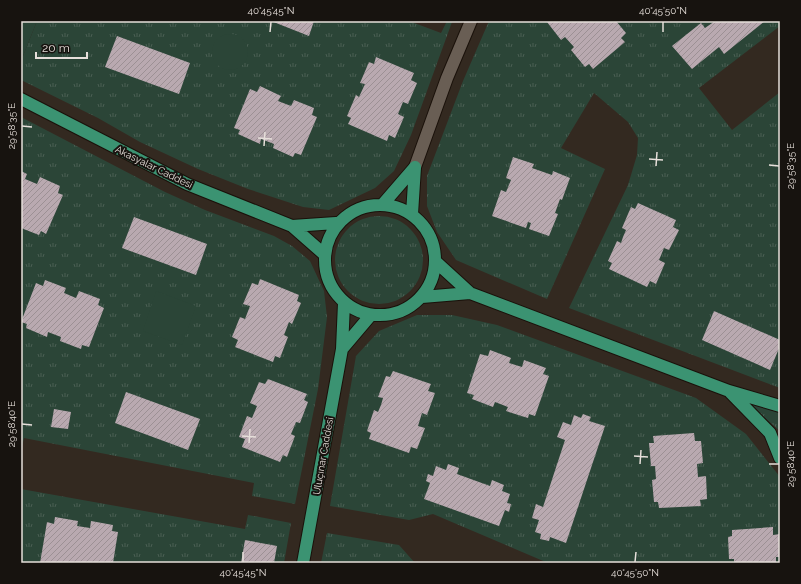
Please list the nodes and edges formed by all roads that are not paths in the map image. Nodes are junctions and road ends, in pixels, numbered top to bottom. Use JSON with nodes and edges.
{"nodes":[{"id":1,"x":471,"y":21,"type":"edge"},
{"id":2,"x":21,"y":99,"type":"edge"},
{"id":3,"x":415,"y":167,"type":"junction"},
{"id":4,"x":383,"y":204,"type":"junction"},
{"id":5,"x":412,"y":214,"type":"junction"},
{"id":6,"x":336,"y":223,"type":"junction"},
{"id":7,"x":292,"y":226,"type":"junction"},
{"id":8,"x":325,"y":255,"type":"junction"},
{"id":9,"x":435,"y":261,"type":"junction"},
{"id":10,"x":470,"y":293,"type":"junction"},
{"id":11,"x":422,"y":296,"type":"junction"},
{"id":12,"x":344,"y":303,"type":"junction"},
{"id":13,"x":370,"y":316,"type":"junction"},
{"id":14,"x":342,"y":349,"type":"junction"},
{"id":15,"x":729,"y":392,"type":"junction"},
{"id":16,"x":780,"y":406,"type":"edge"},
{"id":17,"x":780,"y":458,"type":"edge"},
{"id":18,"x":303,"y":563,"type":"edge"}],
"edges":[{"from":1,"to":3,"type":"street"},
{"from":2,"to":7,"type":"main road","name":"Akasyalar Caddesi"},
{"from":3,"to":4,"type":"main road"},
{"from":3,"to":5,"type":"main road"},
{"from":4,"to":5,"type":"main road"},
{"from":4,"to":6,"type":"main road"},
{"from":5,"to":9,"type":"main road"},
{"from":6,"to":7,"type":"main road"},
{"from":6,"to":8,"type":"main road"},
{"from":7,"to":8,"type":"main road"},
{"from":8,"to":12,"type":"main road"},
{"from":9,"to":10,"type":"main road"},
{"from":9,"to":11,"type":"main road"},
{"from":10,"to":11,"type":"main road"},
{"from":10,"to":15,"type":"main road"},
{"from":11,"to":13,"type":"main road"},
{"from":12,"to":13,"type":"main road"},
{"from":12,"to":14,"type":"main road","name":"Uluçınar Caddesi"},
{"from":13,"to":14,"type":"main road"},
{"from":14,"to":18,"type":"main road","name":"Uluçınar Caddesi"},
{"from":15,"to":16,"type":"main road"},
{"from":15,"to":17,"type":"main road"}]}
